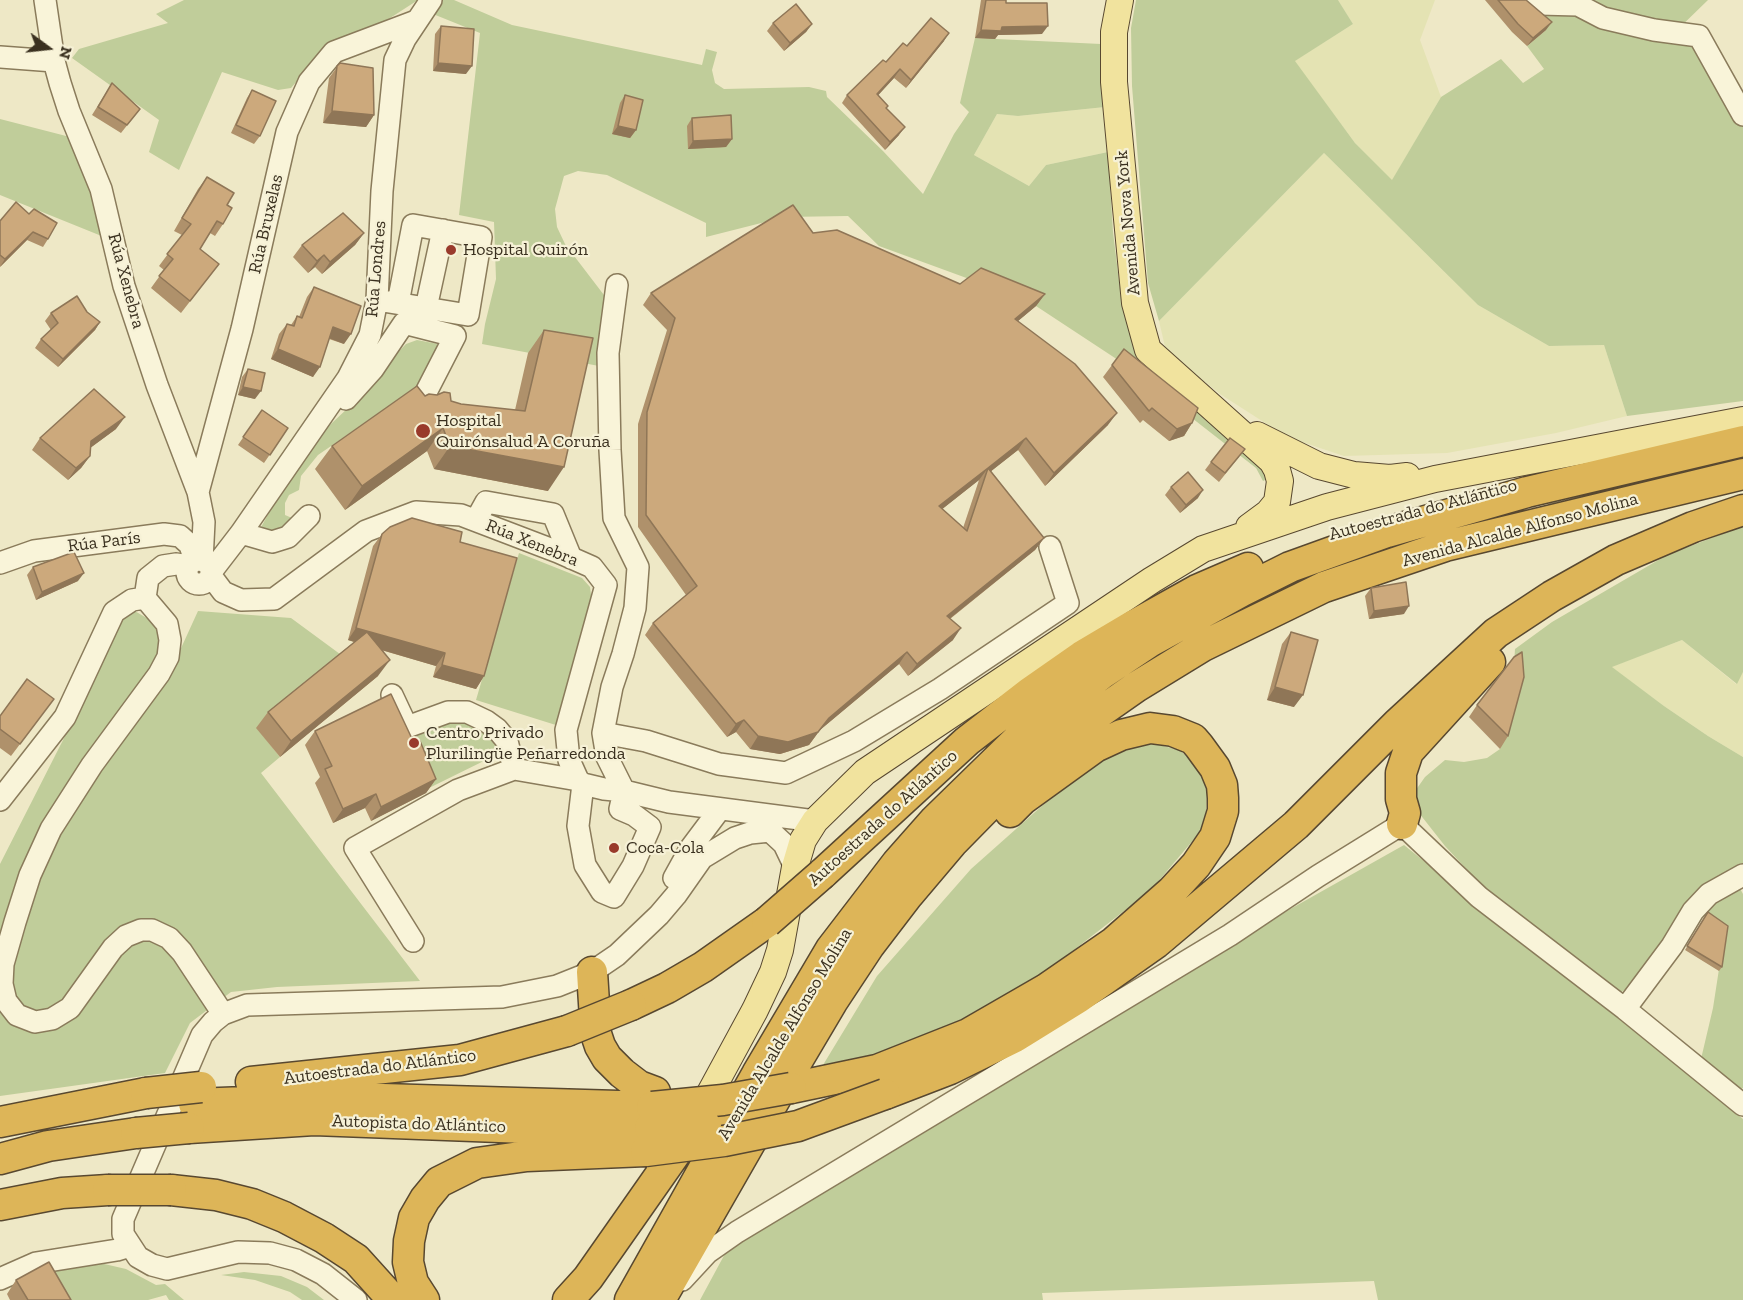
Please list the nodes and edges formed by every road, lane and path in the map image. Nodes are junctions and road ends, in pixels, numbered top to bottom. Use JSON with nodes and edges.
{"nodes":[{"id":1,"x":45,"y":0,"type":"edge"},
{"id":2,"x":431,"y":0,"type":"edge"},
{"id":3,"x":1120,"y":0,"type":"edge"},
{"id":4,"x":1533,"y":0,"type":"edge"},
{"id":5,"x":416,"y":21,"type":"junction"},
{"id":6,"x":0,"y":57,"type":"edge"},
{"id":7,"x":54,"y":61,"type":"junction"},
{"id":8,"x":1743,"y":115,"type":"edge"},
{"id":9,"x":443,"y":230,"type":"junction"},
{"id":10,"x":616,"y":285,"type":"dead end"},
{"id":11,"x":377,"y":300,"type":"junction"},
{"id":12,"x":398,"y":303,"type":"junction"},
{"id":13,"x":426,"y":308,"type":"junction"},
{"id":14,"x":335,"y":398,"type":"junction"},
{"id":15,"x":419,"y":406,"type":"edge"},
{"id":16,"x":1220,"y":413,"type":"junction"},
{"id":17,"x":1743,"y":420,"type":"edge"},
{"id":18,"x":1743,"y":429,"type":"edge"},
{"id":19,"x":1743,"y":441,"type":"edge"},
{"id":20,"x":1508,"y":465,"type":"junction"},
{"id":21,"x":1743,"y":474,"type":"edge"},
{"id":22,"x":198,"y":492,"type":"junction"},
{"id":23,"x":1743,"y":510,"type":"edge"},
{"id":24,"x":309,"y":516,"type":"dead end"},
{"id":25,"x":476,"y":520,"type":"junction"},
{"id":26,"x":242,"y":533,"type":"junction"},
{"id":27,"x":1231,"y":538,"type":"junction"},
{"id":28,"x":1050,"y":547,"type":"dead end"},
{"id":29,"x":571,"y":558,"type":"junction"},
{"id":30,"x":1616,"y":560,"type":"junction"},
{"id":31,"x":0,"y":563,"type":"edge"},
{"id":32,"x":201,"y":567,"type":"junction"},
{"id":33,"x":146,"y":598,"type":"junction"},
{"id":34,"x":392,"y":695,"type":"edge"},
{"id":35,"x":603,"y":733,"type":"junction"},
{"id":36,"x":514,"y":769,"type":"junction"},
{"id":37,"x":580,"y":782,"type":"junction"},
{"id":38,"x":624,"y":790,"type":"junction"},
{"id":39,"x":0,"y":800,"type":"edge"},
{"id":40,"x":669,"y":802,"type":"junction"},
{"id":41,"x":720,"y":809,"type":"junction"},
{"id":42,"x":814,"y":820,"type":"junction"},
{"id":43,"x":1402,"y":824,"type":"junction"},
{"id":44,"x":770,"y":831,"type":"junction"},
{"id":45,"x":696,"y":853,"type":"junction"},
{"id":46,"x":808,"y":871,"type":"junction"},
{"id":47,"x":1743,"y":874,"type":"edge"},
{"id":48,"x":413,"y":940,"type":"dead end"},
{"id":49,"x":869,"y":946,"type":"junction"},
{"id":50,"x":592,"y":972,"type":"junction"},
{"id":51,"x":1625,"y":1009,"type":"junction"},
{"id":52,"x":223,"y":1014,"type":"junction"},
{"id":53,"x":881,"y":1082,"type":"junction"},
{"id":54,"x":1743,"y":1105,"type":"edge"},
{"id":55,"x":195,"y":1106,"type":"junction"},
{"id":56,"x":141,"y":1111,"type":"junction"},
{"id":57,"x":651,"y":1119,"type":"junction"},
{"id":58,"x":0,"y":1122,"type":"edge"},
{"id":59,"x":0,"y":1134,"type":"edge"},
{"id":60,"x":682,"y":1144,"type":"junction"},
{"id":61,"x":0,"y":1159,"type":"edge"},
{"id":62,"x":0,"y":1205,"type":"edge"},
{"id":63,"x":130,"y":1246,"type":"junction"},
{"id":64,"x":0,"y":1279,"type":"edge"},
{"id":65,"x":356,"y":1300,"type":"edge"},
{"id":66,"x":393,"y":1300,"type":"edge"},
{"id":67,"x":424,"y":1300,"type":"edge"},
{"id":68,"x":568,"y":1300,"type":"edge"},
{"id":69,"x":596,"y":1300,"type":"edge"},
{"id":70,"x":630,"y":1300,"type":"edge"},
{"id":71,"x":662,"y":1300,"type":"edge"}],
"edges":[{"from":1,"to":7,"type":"street","name":"Rúa Xenebra"},
{"from":2,"to":5,"type":"street","name":"Rúa Londres"},
{"from":3,"to":16,"type":"main road","name":"Avenida Nova York"},
{"from":4,"to":8,"type":"street"},
{"from":5,"to":11,"type":"street","name":"Rúa Londres"},
{"from":5,"to":22,"type":"street","name":"Rúa Bruxelas"},
{"from":6,"to":7,"type":"street"},
{"from":7,"to":22,"type":"street","name":"Rúa Xenebra"},
{"from":9,"to":12,"type":"street"},
{"from":9,"to":13,"type":"street"},
{"from":9,"to":13,"type":"street"},
{"from":10,"to":35,"type":"street"},
{"from":11,"to":12,"type":"street"},
{"from":11,"to":14,"type":"street","name":"Rúa Londres"},
{"from":12,"to":13,"type":"street"},
{"from":14,"to":15,"type":"street"},
{"from":14,"to":26,"type":"street","name":"Rúa Londres"},
{"from":16,"to":20,"type":"main road"},
{"from":16,"to":27,"type":"main road"},
{"from":17,"to":20,"type":"main road","name":"Avenida Alcalde Alfonso Molina"},
{"from":18,"to":46,"type":"highway","name":"Autoestrada do Atlántico"},
{"from":19,"to":70,"type":"highway","name":"Avenida Alcalde Alfonso Molina"},
{"from":20,"to":27,"type":"main road","name":"Avenida Alcalde Alfonso Molina"},
{"from":21,"to":49,"type":"highway","name":"Avenida Alcalde Alfonso Molina"},
{"from":22,"to":32,"type":"street","name":"Rúa Xenebra"},
{"from":23,"to":30,"type":"highway"},
{"from":24,"to":26,"type":"street"},
{"from":25,"to":29,"type":"street","name":"Rúa Xenebra"},
{"from":25,"to":29,"type":"street"},
{"from":25,"to":32,"type":"street","name":"Rúa Xenebra"},
{"from":26,"to":32,"type":"street","name":"Rúa Londres"},
{"from":27,"to":42,"type":"main road","name":"Avenida Alcalde Alfonso Molina"},
{"from":28,"to":35,"type":"street"},
{"from":29,"to":37,"type":"street","name":"Rúa Xenebra"},
{"from":30,"to":43,"type":"highway"},
{"from":30,"to":53,"type":"highway"},
{"from":31,"to":32,"type":"street","name":"Rúa París"},
{"from":32,"to":33,"type":"street"},
{"from":33,"to":39,"type":"street"},
{"from":33,"to":52,"type":"street"},
{"from":34,"to":36,"type":"street"},
{"from":35,"to":38,"type":"street"},
{"from":36,"to":37,"type":"street"},
{"from":36,"to":48,"type":"street"},
{"from":37,"to":38,"type":"street"},
{"from":37,"to":38,"type":"street"},
{"from":38,"to":40,"type":"street"},
{"from":40,"to":41,"type":"street"},
{"from":40,"to":45,"type":"street"},
{"from":41,"to":42,"type":"street"},
{"from":41,"to":44,"type":"street"},
{"from":41,"to":45,"type":"street"},
{"from":42,"to":46,"type":"main road","name":"Avenida Alcalde Alfonso Molina"},
{"from":43,"to":51,"type":"street"},
{"from":43,"to":71,"type":"street"},
{"from":44,"to":45,"type":"street"},
{"from":44,"to":46,"type":"street"},
{"from":45,"to":50,"type":"street"},
{"from":46,"to":55,"type":"highway","name":"Autoestrada do Atlántico","bridge":true},
{"from":46,"to":60,"type":"main road","name":"Avenida Alcalde Alfonso Molina"},
{"from":47,"to":51,"type":"street"},
{"from":49,"to":53,"type":"highway"},
{"from":49,"to":71,"type":"highway","name":"Avenida Alcalde Alfonso Molina"},
{"from":50,"to":52,"type":"street"},
{"from":50,"to":57,"type":"highway"},
{"from":51,"to":54,"type":"street"},
{"from":52,"to":63,"type":"street"},
{"from":53,"to":57,"type":"highway","bridge":true},
{"from":53,"to":57,"type":"highway","bridge":true},
{"from":55,"to":56,"type":"highway","name":"Autoestrada do Atlántico","bridge":true},
{"from":55,"to":56,"type":"highway","name":"Autoestrada do Atlántico","bridge":true},
{"from":55,"to":57,"type":"highway","name":"Autopista do Atlántico"},
{"from":56,"to":58,"type":"highway","name":"Autoestrada do Atlántico"},
{"from":56,"to":59,"type":"highway"},
{"from":56,"to":61,"type":"highway","name":"Autoestrada do Atlántico"},
{"from":57,"to":67,"type":"highway"},
{"from":60,"to":68,"type":"highway"},
{"from":60,"to":69,"type":"highway"},
{"from":62,"to":66,"type":"highway","bridge":true},
{"from":63,"to":64,"type":"street"},
{"from":63,"to":65,"type":"street"}]}
